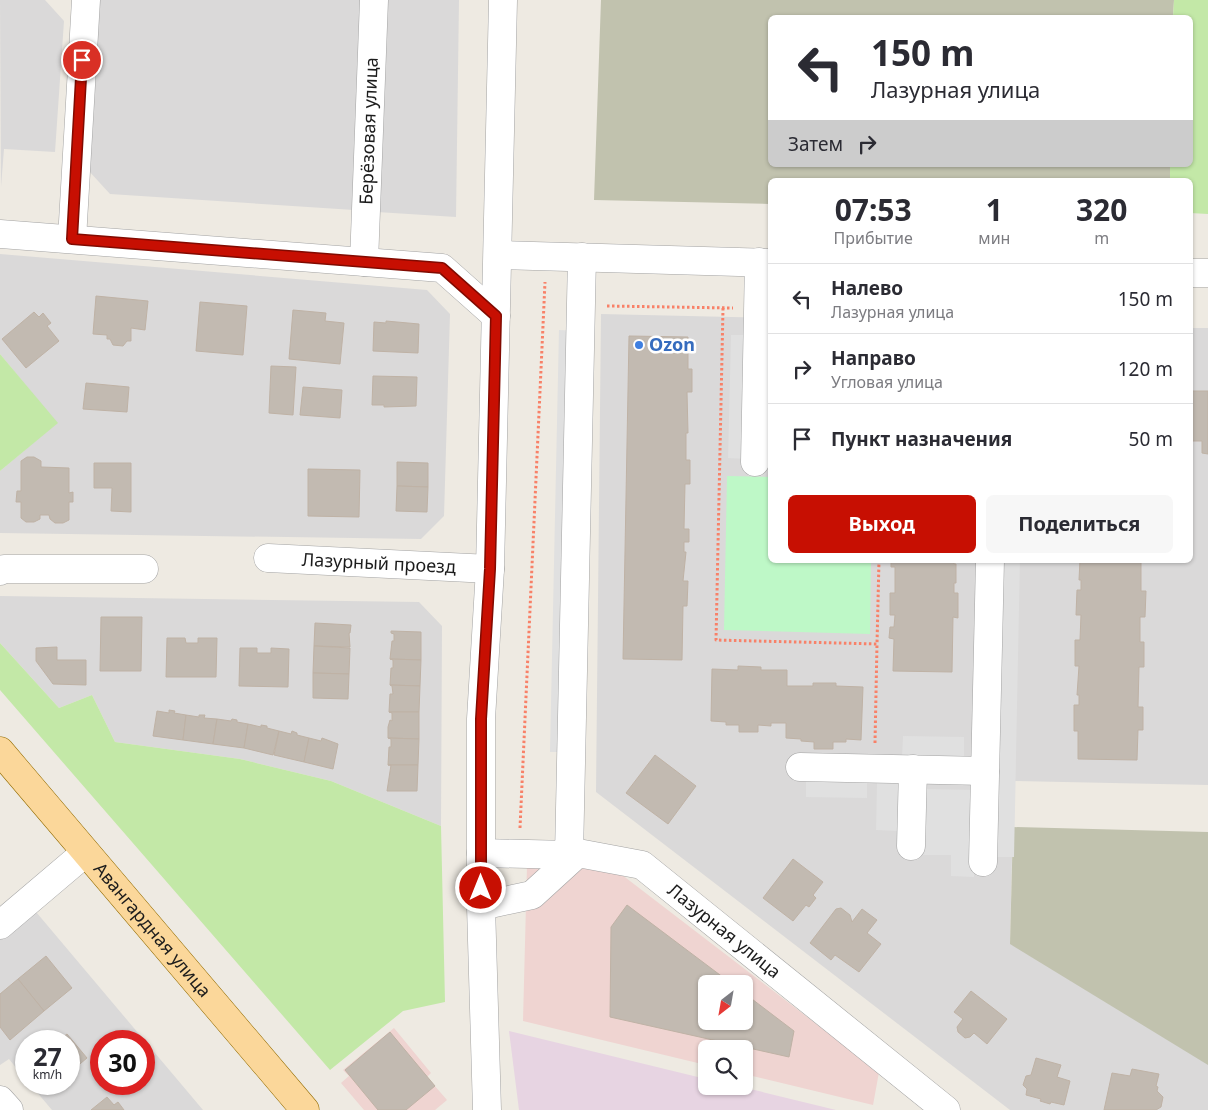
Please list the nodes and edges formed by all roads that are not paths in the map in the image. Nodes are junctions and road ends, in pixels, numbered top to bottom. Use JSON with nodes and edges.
{"nodes":[{"id":1,"x":86,"y":0,"type":"edge"},
{"id":2,"x":374,"y":0,"type":"edge"},
{"id":3,"x":504,"y":0,"type":"edge"},
{"id":4,"x":0,"y":234,"type":"edge"},
{"id":5,"x":72,"y":239,"type":"junction"},
{"id":6,"x":499,"y":254,"type":"junction"},
{"id":7,"x":582,"y":257,"type":"junction"},
{"id":8,"x":364,"y":262,"type":"junction"},
{"id":9,"x":764,"y":262,"type":"edge"},
{"id":10,"x":1193,"y":273,"type":"edge"},
{"id":11,"x":1208,"y":273,"type":"edge"},
{"id":12,"x":496,"y":316,"type":"junction"},
{"id":13,"x":764,"y":348,"type":"edge"},
{"id":14,"x":755,"y":462,"type":"dead end"},
{"id":15,"x":268,"y":558,"type":"dead end"},
{"id":16,"x":990,"y":563,"type":"edge"},
{"id":17,"x":144,"y":569,"type":"dead end"},
{"id":18,"x":490,"y":569,"type":"junction"},
{"id":19,"x":0,"y":571,"type":"edge"},
{"id":20,"x":0,"y":751,"type":"edge"},
{"id":21,"x":800,"y":767,"type":"dead end"},
{"id":22,"x":913,"y":769,"type":"junction"},
{"id":23,"x":985,"y":771,"type":"junction"},
{"id":24,"x":911,"y":846,"type":"dead end"},
{"id":25,"x":85,"y":853,"type":"junction"},
{"id":26,"x":481,"y":853,"type":"junction"},
{"id":27,"x":983,"y":862,"type":"dead end"},
{"id":28,"x":481,"y":906,"type":"junction"},
{"id":29,"x":0,"y":925,"type":"edge"},
{"id":30,"x":0,"y":1100,"type":"edge"},
{"id":31,"x":9,"y":1110,"type":"edge"},
{"id":32,"x":304,"y":1110,"type":"edge"},
{"id":33,"x":487,"y":1110,"type":"edge"},
{"id":34,"x":946,"y":1110,"type":"edge"}],
"edges":[{"from":1,"to":5,"type":"street"},
{"from":2,"to":8,"type":"street","name":"Берёзовая улица"},
{"from":3,"to":6,"type":"street"},
{"from":4,"to":5,"type":"street"},
{"from":5,"to":8,"type":"street"},
{"from":6,"to":7,"type":"street"},
{"from":6,"to":12,"type":"street"},
{"from":7,"to":9,"type":"street"},
{"from":7,"to":26,"type":"street"},
{"from":8,"to":12,"type":"street"},
{"from":9,"to":13,"type":"street"},
{"from":10,"to":11,"type":"street"},
{"from":12,"to":18,"type":"street"},
{"from":13,"to":14,"type":"street"},
{"from":15,"to":18,"type":"street","name":"Лазурный проезд"},
{"from":16,"to":23,"type":"street"},
{"from":17,"to":19,"type":"street"},
{"from":18,"to":26,"type":"street"},
{"from":20,"to":25,"type":"main road","name":"Авангардная улица"},
{"from":21,"to":22,"type":"street"},
{"from":22,"to":23,"type":"street"},
{"from":22,"to":24,"type":"street"},
{"from":23,"to":27,"type":"street"},
{"from":25,"to":29,"type":"street"},
{"from":25,"to":32,"type":"main road","name":"Авангардная улица"},
{"from":26,"to":28,"type":"street"},
{"from":28,"to":33,"type":"street"},
{"from":28,"to":34,"type":"street","name":"Лазурная улица"},
{"from":30,"to":31,"type":"street"}]}
